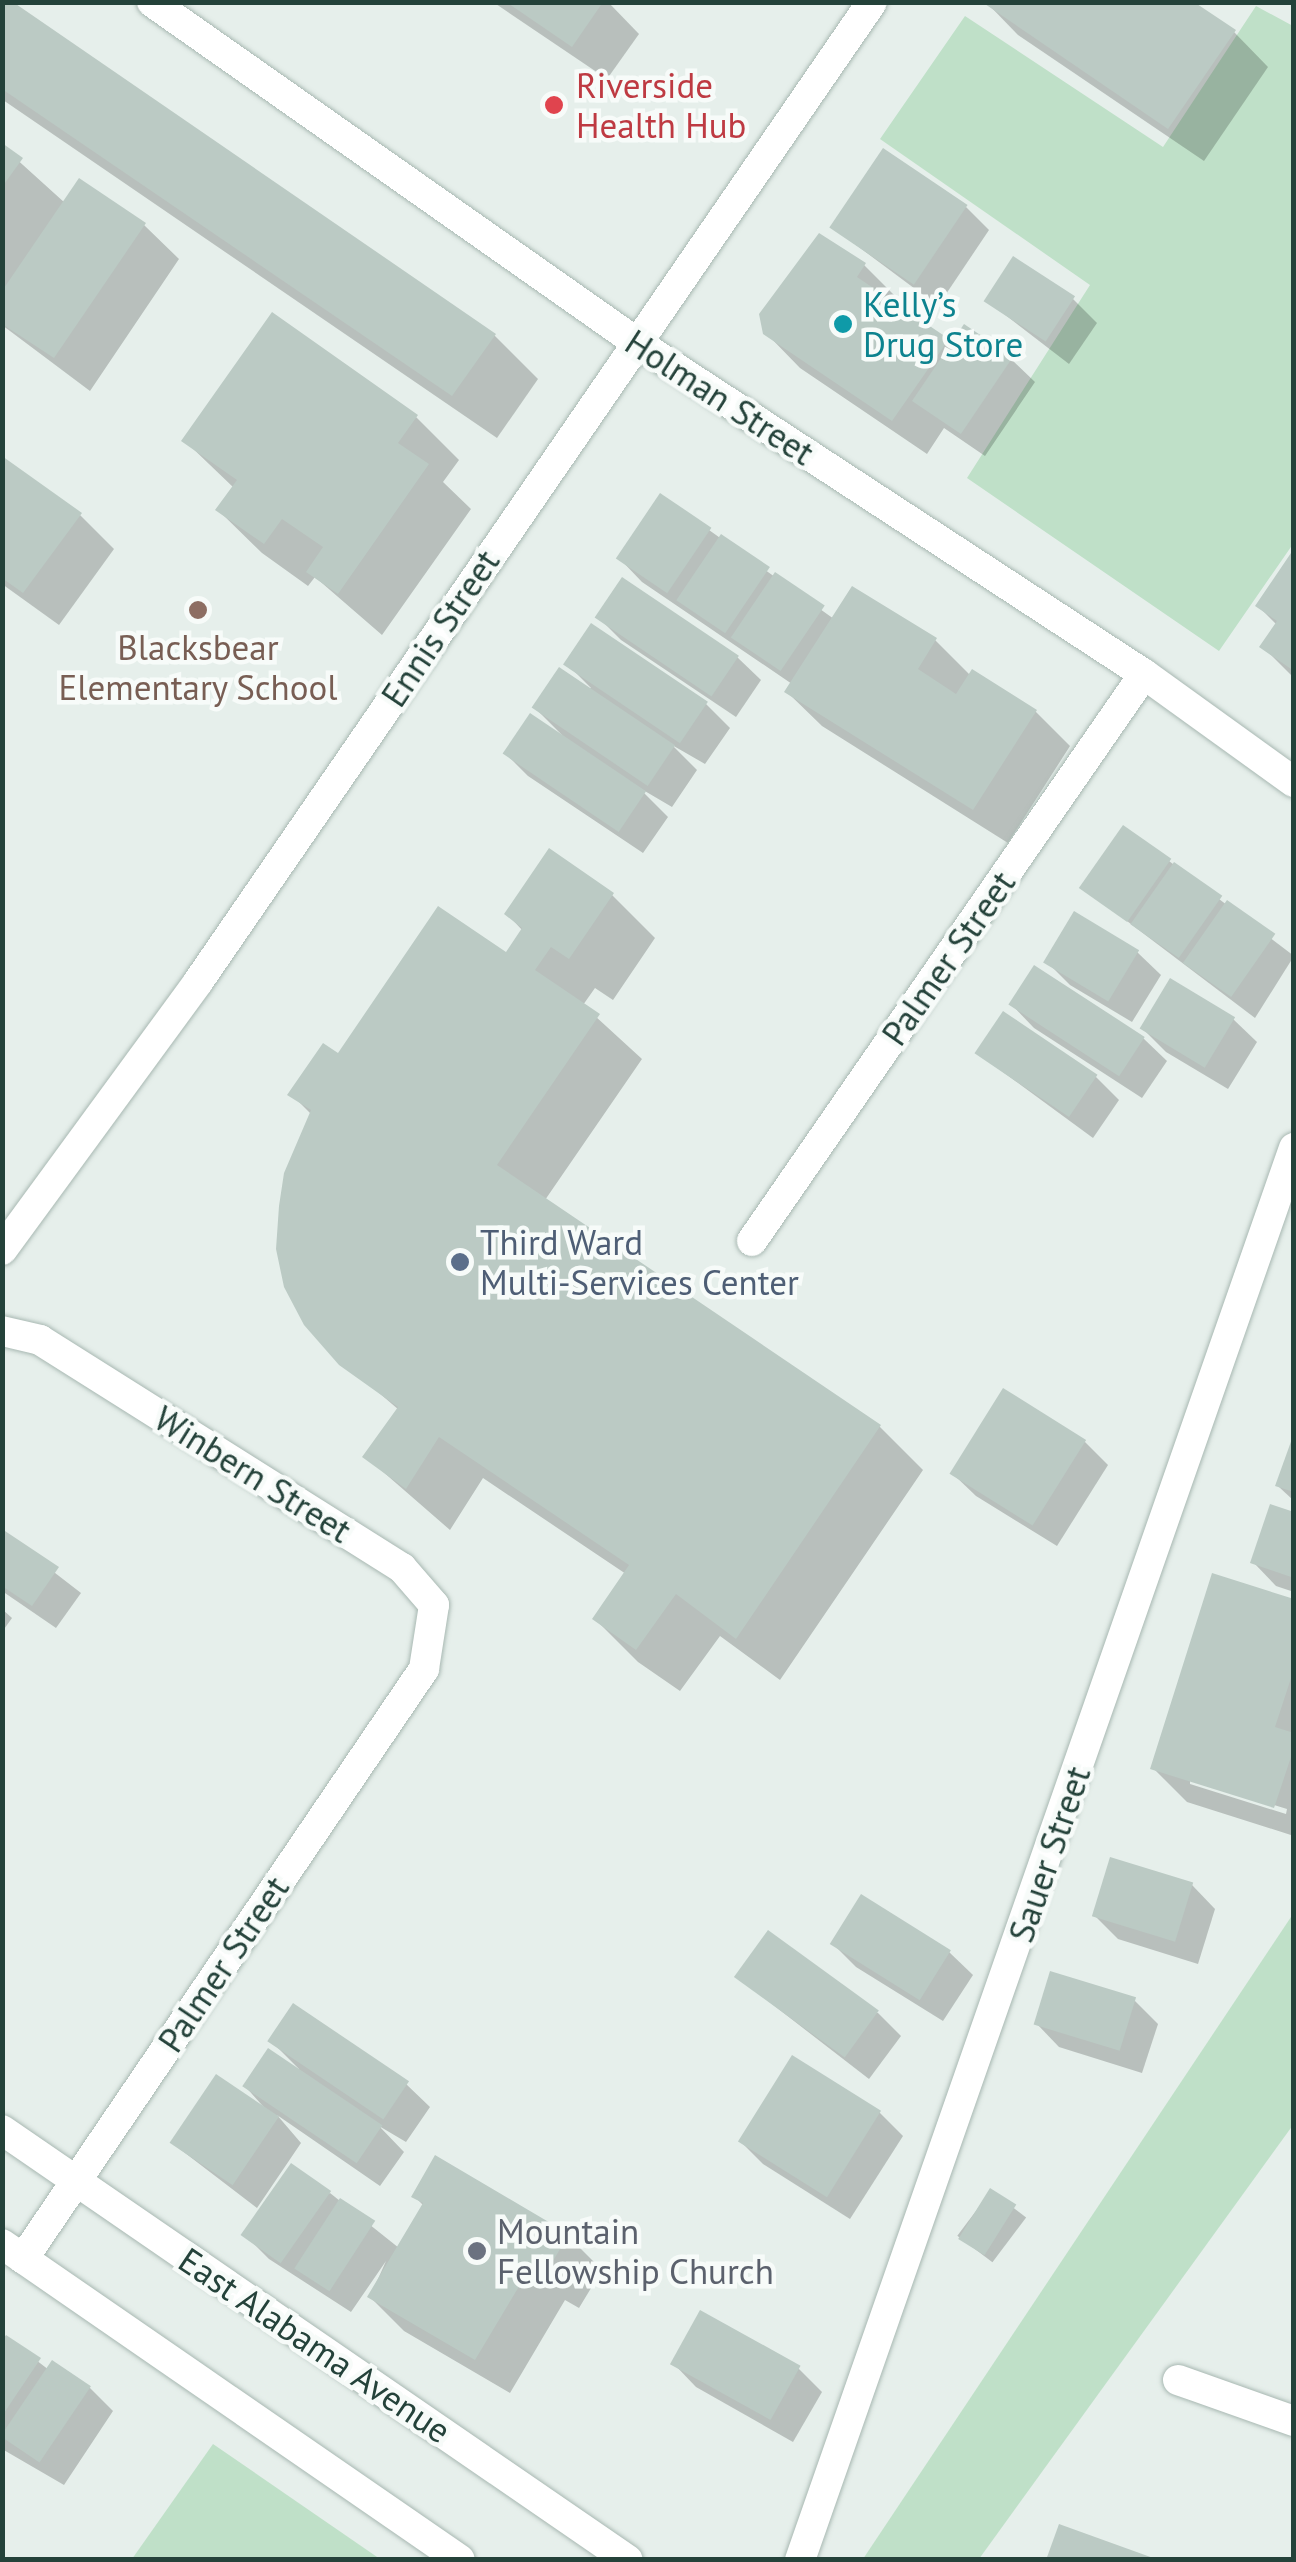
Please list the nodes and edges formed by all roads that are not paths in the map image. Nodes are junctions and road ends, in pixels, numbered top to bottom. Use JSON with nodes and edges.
{"nodes":[{"id":1,"x":152,"y":2,"type":"edge"},
{"id":2,"x":872,"y":2,"type":"edge"},
{"id":3,"x":636,"y":342,"type":"junction"},
{"id":4,"x":1144,"y":674,"type":"junction"},
{"id":5,"x":1294,"y":782,"type":"edge"},
{"id":6,"x":1294,"y":1148,"type":"edge"},
{"id":7,"x":752,"y":1241,"type":"dead end"},
{"id":8,"x":2,"y":1250,"type":"edge"},
{"id":9,"x":2,"y":1330,"type":"edge"},
{"id":10,"x":424,"y":1669,"type":"joint"},
{"id":11,"x":2,"y":2130,"type":"edge"},
{"id":12,"x":76,"y":2181,"type":"junction"},
{"id":13,"x":13,"y":2251,"type":"edge"},
{"id":14,"x":1178,"y":2380,"type":"dead end"},
{"id":15,"x":1294,"y":2421,"type":"edge"},
{"id":16,"x":460,"y":2560,"type":"edge"},
{"id":17,"x":628,"y":2560,"type":"edge"},
{"id":18,"x":800,"y":2560,"type":"edge"}],
"edges":[{"from":1,"to":3,"type":"street","name":"Holman Street"},
{"from":2,"to":3,"type":"street","name":"Ennis Street"},
{"from":3,"to":4,"type":"street","name":"Holman Street"},
{"from":3,"to":8,"type":"street","name":"Ennis Street"},
{"from":4,"to":5,"type":"street","name":"Holman Street"},
{"from":4,"to":7,"type":"street","name":"Palmer Street"},
{"from":6,"to":18,"type":"street","name":"Sauer Street"},
{"from":9,"to":10,"type":"street","name":"Winbern Street"},
{"from":10,"to":12,"type":"street","name":"Palmer Street"},
{"from":11,"to":12,"type":"street","name":"East Alabama Avenue"},
{"from":12,"to":13,"type":"street","name":"Palmer Street"},
{"from":12,"to":17,"type":"street","name":"East Alabama Avenue"},
{"from":13,"to":16,"type":"street"},
{"from":14,"to":15,"type":"street"}]}
